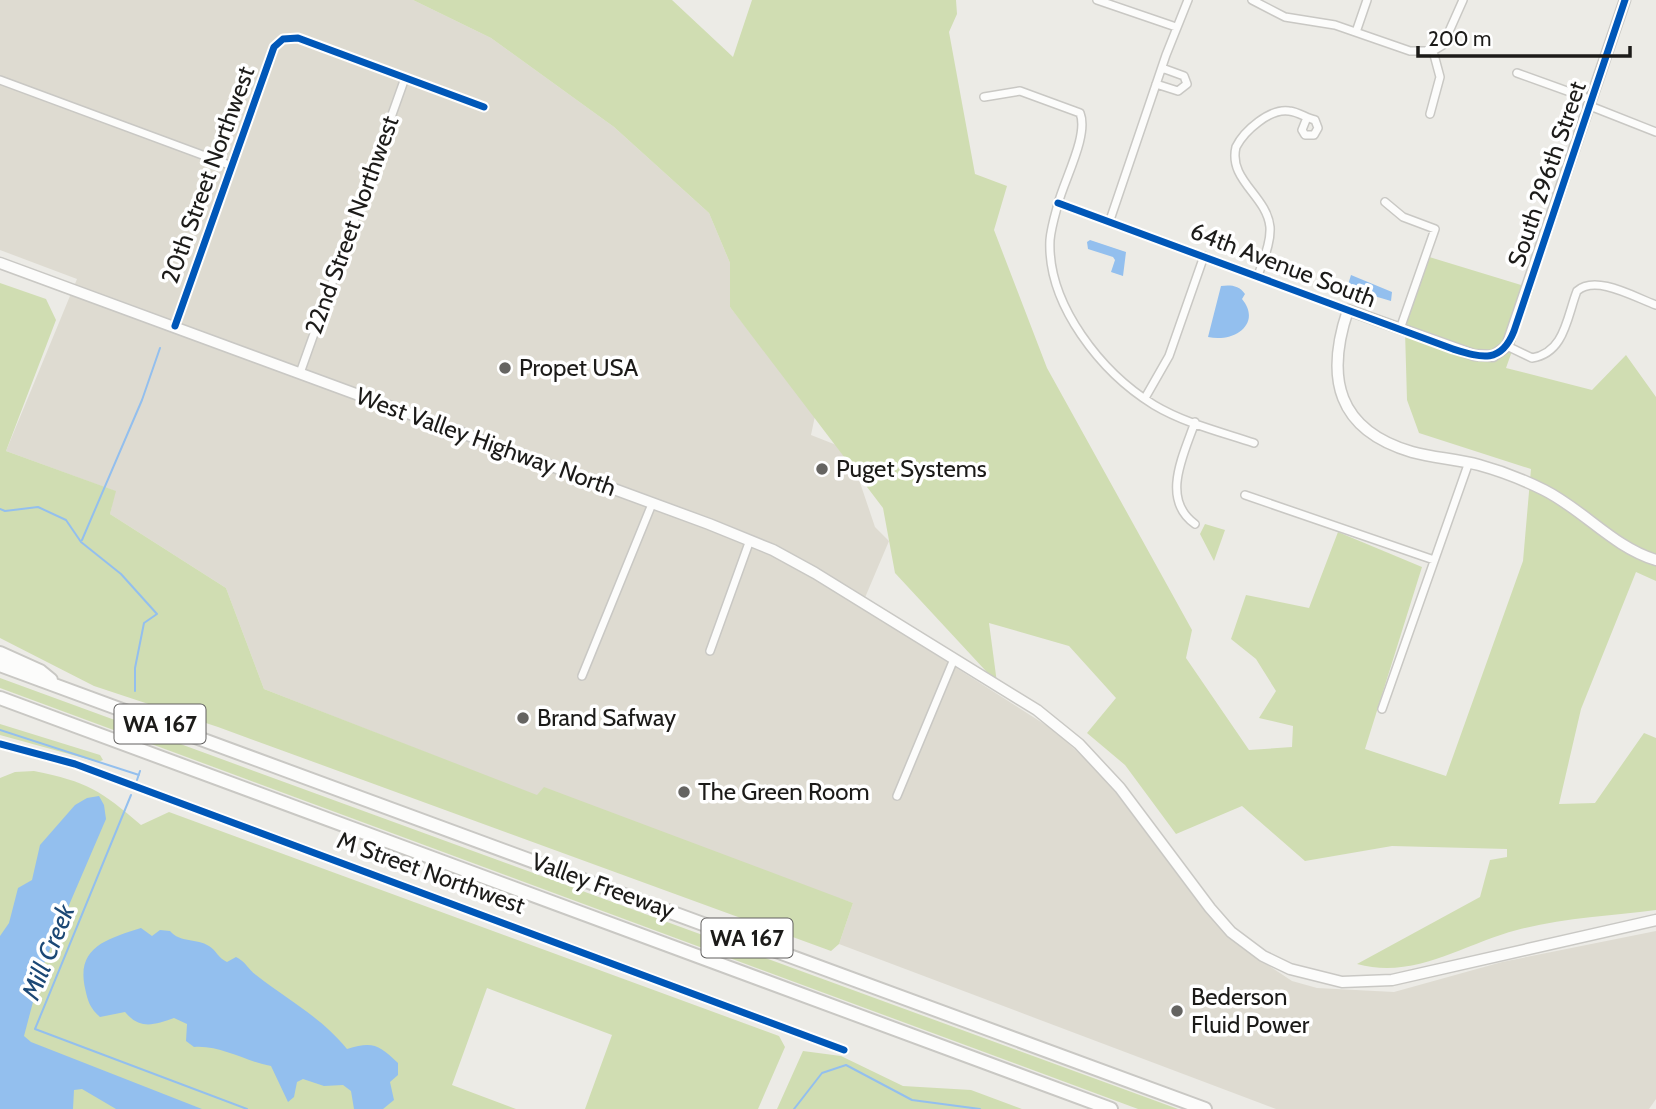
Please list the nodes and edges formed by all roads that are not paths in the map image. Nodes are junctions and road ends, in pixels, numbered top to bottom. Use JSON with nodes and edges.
{"nodes":[{"id":1,"x":1097,"y":0,"type":"edge"},
{"id":2,"x":1188,"y":0,"type":"edge"},
{"id":3,"x":1252,"y":0,"type":"edge"},
{"id":4,"x":1367,"y":0,"type":"edge"},
{"id":5,"x":1463,"y":0,"type":"edge"},
{"id":6,"x":1625,"y":0,"type":"edge"},
{"id":7,"x":1176,"y":27,"type":"junction"},
{"id":8,"x":1356,"y":32,"type":"junction"},
{"id":9,"x":1433,"y":51,"type":"junction"},
{"id":10,"x":1161,"y":68,"type":"junction"},
{"id":11,"x":1517,"y":74,"type":"dead end"},
{"id":12,"x":405,"y":78,"type":"junction"},
{"id":13,"x":0,"y":80,"type":"edge"},
{"id":14,"x":1156,"y":84,"type":"junction"},
{"id":15,"x":984,"y":97,"type":"dead end"},
{"id":16,"x":1591,"y":103,"type":"junction"},
{"id":17,"x":484,"y":107,"type":"dead end"},
{"id":18,"x":1430,"y":114,"type":"dead end"},
{"id":19,"x":1306,"y":120,"type":"dead end"},
{"id":20,"x":1656,"y":132,"type":"edge"},
{"id":21,"x":232,"y":166,"type":"junction"},
{"id":22,"x":1385,"y":202,"type":"dead end"},
{"id":23,"x":1058,"y":203,"type":"junction"},
{"id":24,"x":1110,"y":220,"type":"junction"},
{"id":25,"x":1204,"y":256,"type":"junction"},
{"id":26,"x":0,"y":263,"type":"edge"},
{"id":27,"x":1258,"y":276,"type":"junction"},
{"id":28,"x":1656,"y":305,"type":"edge"},
{"id":29,"x":1348,"y":310,"type":"junction"},
{"id":30,"x":174,"y":326,"type":"junction"},
{"id":31,"x":1400,"y":329,"type":"junction"},
{"id":32,"x":1507,"y":346,"type":"junction"},
{"id":33,"x":300,"y":373,"type":"junction"},
{"id":34,"x":1145,"y":398,"type":"junction"},
{"id":35,"x":1195,"y":422,"type":"junction"},
{"id":36,"x":1254,"y":443,"type":"dead end"},
{"id":37,"x":1469,"y":463,"type":"junction"},
{"id":38,"x":1245,"y":495,"type":"dead end"},
{"id":39,"x":652,"y":503,"type":"junction"},
{"id":40,"x":1195,"y":524,"type":"dead end"},
{"id":41,"x":750,"y":540,"type":"junction"},
{"id":42,"x":1434,"y":560,"type":"junction"},
{"id":43,"x":1656,"y":560,"type":"edge"},
{"id":44,"x":710,"y":651,"type":"dead end"},
{"id":45,"x":0,"y":653,"type":"edge"},
{"id":46,"x":954,"y":659,"type":"junction"},
{"id":47,"x":0,"y":665,"type":"edge"},
{"id":48,"x":582,"y":676,"type":"dead end"},
{"id":49,"x":63,"y":688,"type":"junction"},
{"id":50,"x":0,"y":698,"type":"edge"},
{"id":51,"x":0,"y":706,"type":"edge"},
{"id":52,"x":1382,"y":709,"type":"dead end"},
{"id":53,"x":0,"y":744,"type":"edge"},
{"id":54,"x":194,"y":770,"type":"junction"},
{"id":55,"x":897,"y":796,"type":"dead end"},
{"id":56,"x":1656,"y":920,"type":"edge"},
{"id":57,"x":844,"y":1049,"type":"dead end"},
{"id":58,"x":1111,"y":1109,"type":"edge"},
{"id":59,"x":1205,"y":1109,"type":"edge"}],
"edges":[{"from":1,"to":7,"type":"street"},
{"from":2,"to":7,"type":"street"},
{"from":3,"to":8,"type":"street"},
{"from":4,"to":8,"type":"street"},
{"from":5,"to":9,"type":"street"},
{"from":6,"to":16,"type":"main road","name":"South 296th Street"},
{"from":7,"to":10,"type":"street"},
{"from":8,"to":9,"type":"street"},
{"from":9,"to":18,"type":"street"},
{"from":10,"to":14,"type":"street"},
{"from":10,"to":14,"type":"street"},
{"from":11,"to":16,"type":"street"},
{"from":12,"to":17,"type":"street"},
{"from":12,"to":21,"type":"street","name":"20th Street Northwest"},
{"from":12,"to":33,"type":"street","name":"22nd Street Northwest"},
{"from":13,"to":21,"type":"street"},
{"from":14,"to":24,"type":"street"},
{"from":15,"to":23,"type":"street"},
{"from":16,"to":20,"type":"street"},
{"from":16,"to":32,"type":"main road","name":"South 296th Street"},
{"from":19,"to":27,"type":"street"},
{"from":21,"to":30,"type":"street","name":"20th Street Northwest"},
{"from":22,"to":31,"type":"street"},
{"from":23,"to":24,"type":"street","name":"64th Avenue South"},
{"from":23,"to":34,"type":"street"},
{"from":24,"to":25,"type":"street","name":"64th Avenue South"},
{"from":25,"to":27,"type":"street","name":"64th Avenue South"},
{"from":25,"to":34,"type":"street"},
{"from":26,"to":30,"type":"main road","name":"West Valley Highway North"},
{"from":27,"to":29,"type":"street","name":"64th Avenue South"},
{"from":28,"to":32,"type":"street"},
{"from":29,"to":31,"type":"main road","name":"64th Avenue South"},
{"from":29,"to":37,"type":"main road"},
{"from":30,"to":33,"type":"main road","name":"West Valley Highway North"},
{"from":31,"to":32,"type":"main road","name":"64th Avenue South"},
{"from":33,"to":39,"type":"main road","name":"West Valley Highway North"},
{"from":34,"to":35,"type":"street"},
{"from":35,"to":36,"type":"street"},
{"from":35,"to":40,"type":"street"},
{"from":37,"to":42,"type":"street"},
{"from":37,"to":43,"type":"main road"},
{"from":38,"to":42,"type":"street"},
{"from":39,"to":41,"type":"main road","name":"West Valley Highway North"},
{"from":39,"to":48,"type":"street"},
{"from":41,"to":44,"type":"street"},
{"from":41,"to":46,"type":"main road","name":"West Valley Highway North"},
{"from":42,"to":52,"type":"street"},
{"from":45,"to":49,"type":"highway"},
{"from":46,"to":55,"type":"street"},
{"from":46,"to":56,"type":"main road","name":"West Valley Highway North"},
{"from":47,"to":49,"type":"highway","name":"Valley Freeway","number":"WA 167"},
{"from":49,"to":59,"type":"highway","name":"Valley Freeway","number":"WA 167"},
{"from":50,"to":54,"type":"highway","name":"Valley Freeway","number":"WA 167"},
{"from":51,"to":54,"type":"highway"},
{"from":53,"to":57,"type":"street","name":"M Street Northwest"},
{"from":54,"to":58,"type":"highway","name":"Valley Freeway","number":"WA 167"}]}
